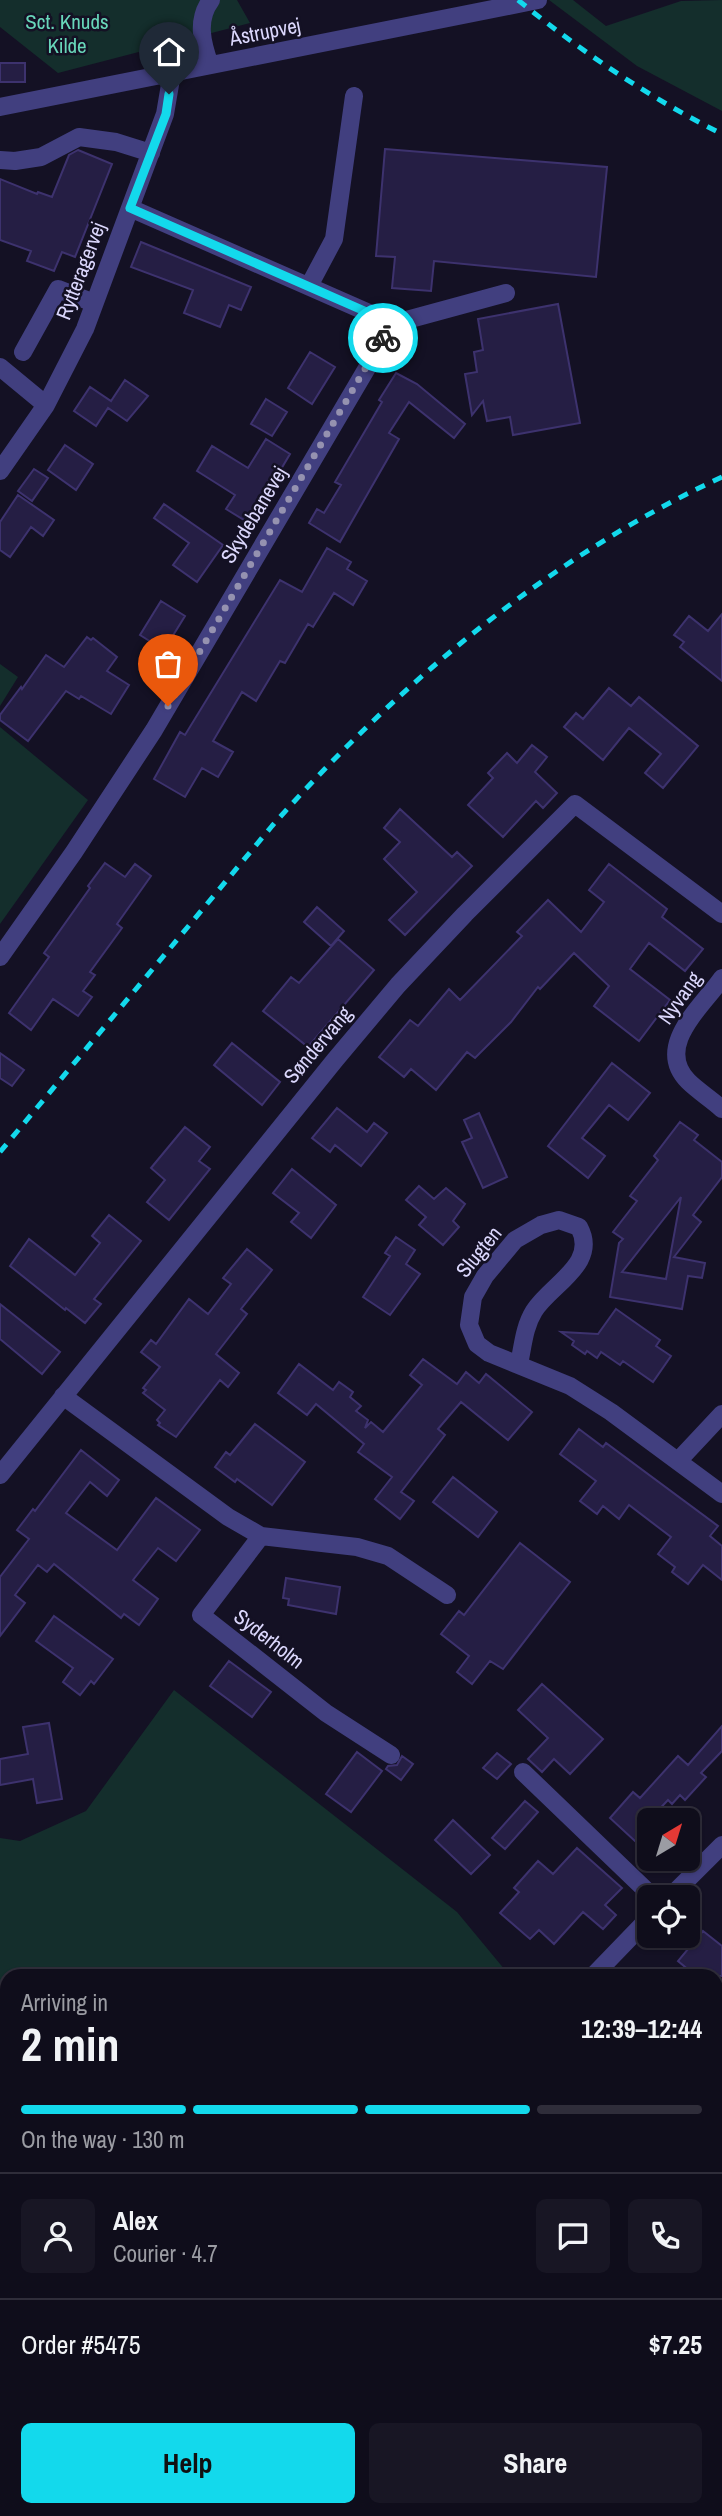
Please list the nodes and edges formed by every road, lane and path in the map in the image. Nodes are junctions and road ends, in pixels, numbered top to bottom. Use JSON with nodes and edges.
{"nodes":[{"id":1,"x":211,"y":0,"type":"edge"},
{"id":2,"x":538,"y":0,"type":"edge"},
{"id":3,"x":210,"y":65,"type":"junction"},
{"id":4,"x":172,"y":73,"type":"junction"},
{"id":5,"x":354,"y":96,"type":"dead end"},
{"id":6,"x":0,"y":107,"type":"edge"},
{"id":7,"x":151,"y":153,"type":"junction"},
{"id":8,"x":0,"y":160,"type":"edge"},
{"id":9,"x":130,"y":208,"type":"junction"},
{"id":10,"x":309,"y":286,"type":"junction"},
{"id":11,"x":506,"y":293,"type":"dead end"},
{"id":12,"x":94,"y":303,"type":"junction"},
{"id":13,"x":385,"y":334,"type":"junction"},
{"id":14,"x":23,"y":352,"type":"dead end"},
{"id":15,"x":0,"y":367,"type":"edge"},
{"id":16,"x":46,"y":405,"type":"junction"},
{"id":17,"x":0,"y":471,"type":"edge"},
{"id":18,"x":722,"y":914,"type":"edge"},
{"id":19,"x":0,"y":957,"type":"edge"},
{"id":20,"x":722,"y":978,"type":"edge"},
{"id":21,"x":722,"y":1109,"type":"edge"},
{"id":22,"x":519,"y":1364,"type":"junction"},
{"id":23,"x":63,"y":1396,"type":"junction"},
{"id":24,"x":722,"y":1414,"type":"edge"},
{"id":25,"x":678,"y":1461,"type":"junction"},
{"id":26,"x":0,"y":1475,"type":"edge"},
{"id":27,"x":722,"y":1494,"type":"edge"},
{"id":28,"x":261,"y":1536,"type":"junction"},
{"id":29,"x":447,"y":1595,"type":"dead end"},
{"id":30,"x":391,"y":1755,"type":"dead end"},
{"id":31,"x":523,"y":1772,"type":"dead end"},
{"id":32,"x":722,"y":1845,"type":"edge"},
{"id":33,"x":641,"y":1885,"type":"edge"},
{"id":34,"x":682,"y":1885,"type":"edge"},
{"id":35,"x":637,"y":1930,"type":"edge"},
{"id":36,"x":600,"y":1969,"type":"edge"}],
"edges":[{"from":1,"to":3,"type":"street"},
{"from":2,"to":3,"type":"street","name":"Åstrupvej"},
{"from":3,"to":4,"type":"street","name":"Åstrupvej"},
{"from":4,"to":6,"type":"street","name":"Åstrupvej"},
{"from":4,"to":7,"type":"street","name":"Rytteragervej"},
{"from":5,"to":10,"type":"street"},
{"from":7,"to":8,"type":"street"},
{"from":7,"to":9,"type":"street","name":"Rytteragervej"},
{"from":9,"to":10,"type":"street"},
{"from":9,"to":12,"type":"street","name":"Rytteragervej"},
{"from":10,"to":13,"type":"street"},
{"from":11,"to":13,"type":"street"},
{"from":12,"to":14,"type":"street"},
{"from":12,"to":16,"type":"street","name":"Rytteragervej"},
{"from":13,"to":19,"type":"street","name":"Skydebanevej"},
{"from":15,"to":16,"type":"street"},
{"from":16,"to":17,"type":"street","name":"Rytteragervej"},
{"from":18,"to":23,"type":"street","name":"Søndervang"},
{"from":20,"to":21,"type":"street","name":"Nyvang"},
{"from":22,"to":22,"type":"street","name":"Slugten"},
{"from":22,"to":25,"type":"street","name":"Slugten"},
{"from":23,"to":26,"type":"street","name":"Søndervang"},
{"from":23,"to":28,"type":"street"},
{"from":24,"to":25,"type":"street"},
{"from":25,"to":27,"type":"street","name":"Slugten"},
{"from":28,"to":29,"type":"street"},
{"from":28,"to":30,"type":"street","name":"Syderholm"},
{"from":31,"to":33,"type":"street"},
{"from":32,"to":34,"type":"street"},
{"from":35,"to":36,"type":"street"}]}
